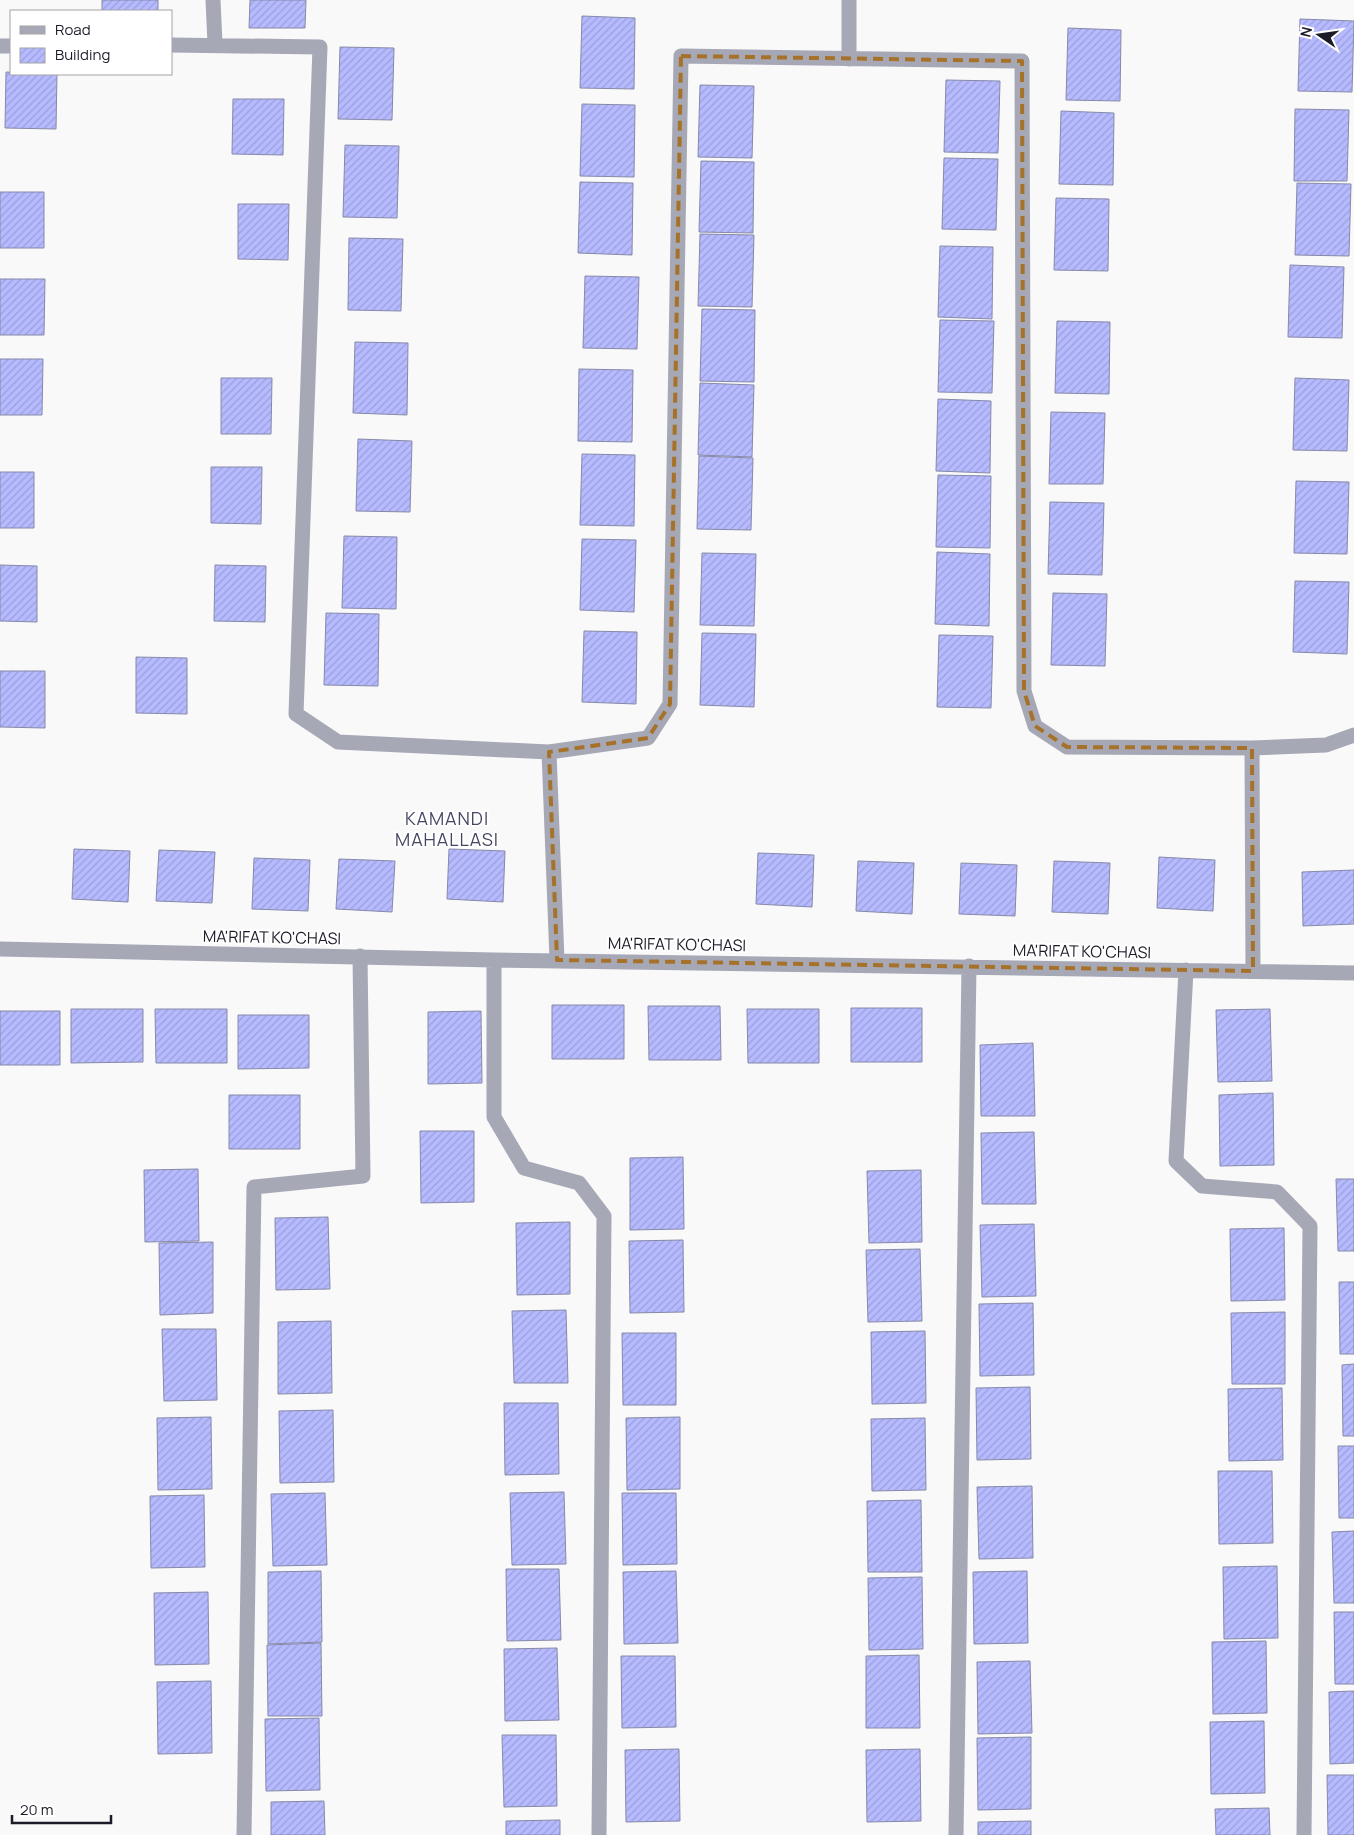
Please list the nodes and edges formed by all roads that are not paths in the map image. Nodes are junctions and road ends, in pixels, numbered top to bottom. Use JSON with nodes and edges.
{"nodes":[{"id":1,"x":213,"y":0,"type":"edge"},
{"id":2,"x":849,"y":0,"type":"edge"},
{"id":3,"x":172,"y":44,"type":"edge"},
{"id":4,"x":215,"y":44,"type":"junction"},
{"id":5,"x":849,"y":58,"type":"junction"},
{"id":6,"x":1354,"y":735,"type":"edge"},
{"id":7,"x":1252,"y":748,"type":"junction"},
{"id":8,"x":549,"y":752,"type":"junction"},
{"id":9,"x":0,"y":949,"type":"edge"},
{"id":10,"x":360,"y":956,"type":"junction"},
{"id":11,"x":494,"y":960,"type":"junction"},
{"id":12,"x":557,"y":960,"type":"junction"},
{"id":13,"x":969,"y":966,"type":"junction"},
{"id":14,"x":1186,"y":970,"type":"junction"},
{"id":15,"x":1253,"y":971,"type":"junction"},
{"id":16,"x":1354,"y":973,"type":"edge"},
{"id":17,"x":244,"y":1835,"type":"edge"},
{"id":18,"x":599,"y":1835,"type":"edge"},
{"id":19,"x":956,"y":1835,"type":"edge"},
{"id":20,"x":1304,"y":1835,"type":"edge"}],
"edges":[{"from":1,"to":4,"type":"street"},
{"from":2,"to":5,"type":"street"},
{"from":3,"to":4,"type":"street"},
{"from":4,"to":8,"type":"street"},
{"from":5,"to":7,"type":"street"},
{"from":5,"to":8,"type":"street"},
{"from":6,"to":7,"type":"street"},
{"from":7,"to":15,"type":"street"},
{"from":8,"to":12,"type":"street"},
{"from":9,"to":10,"type":"street","name":"MA'RIFAT KO'CHASI"},
{"from":10,"to":11,"type":"street","name":"MA'RIFAT KO'CHASI"},
{"from":10,"to":17,"type":"street"},
{"from":11,"to":12,"type":"street","name":"MA'RIFAT KO'CHASI"},
{"from":11,"to":18,"type":"street"},
{"from":12,"to":13,"type":"street","name":"MA'RIFAT KO'CHASI"},
{"from":13,"to":14,"type":"street","name":"MA'RIFAT KO'CHASI"},
{"from":13,"to":19,"type":"street"},
{"from":14,"to":15,"type":"street","name":"MA'RIFAT KO'CHASI"},
{"from":14,"to":20,"type":"street"},
{"from":15,"to":16,"type":"street","name":"MA'RIFAT KO'CHASI"}]}
